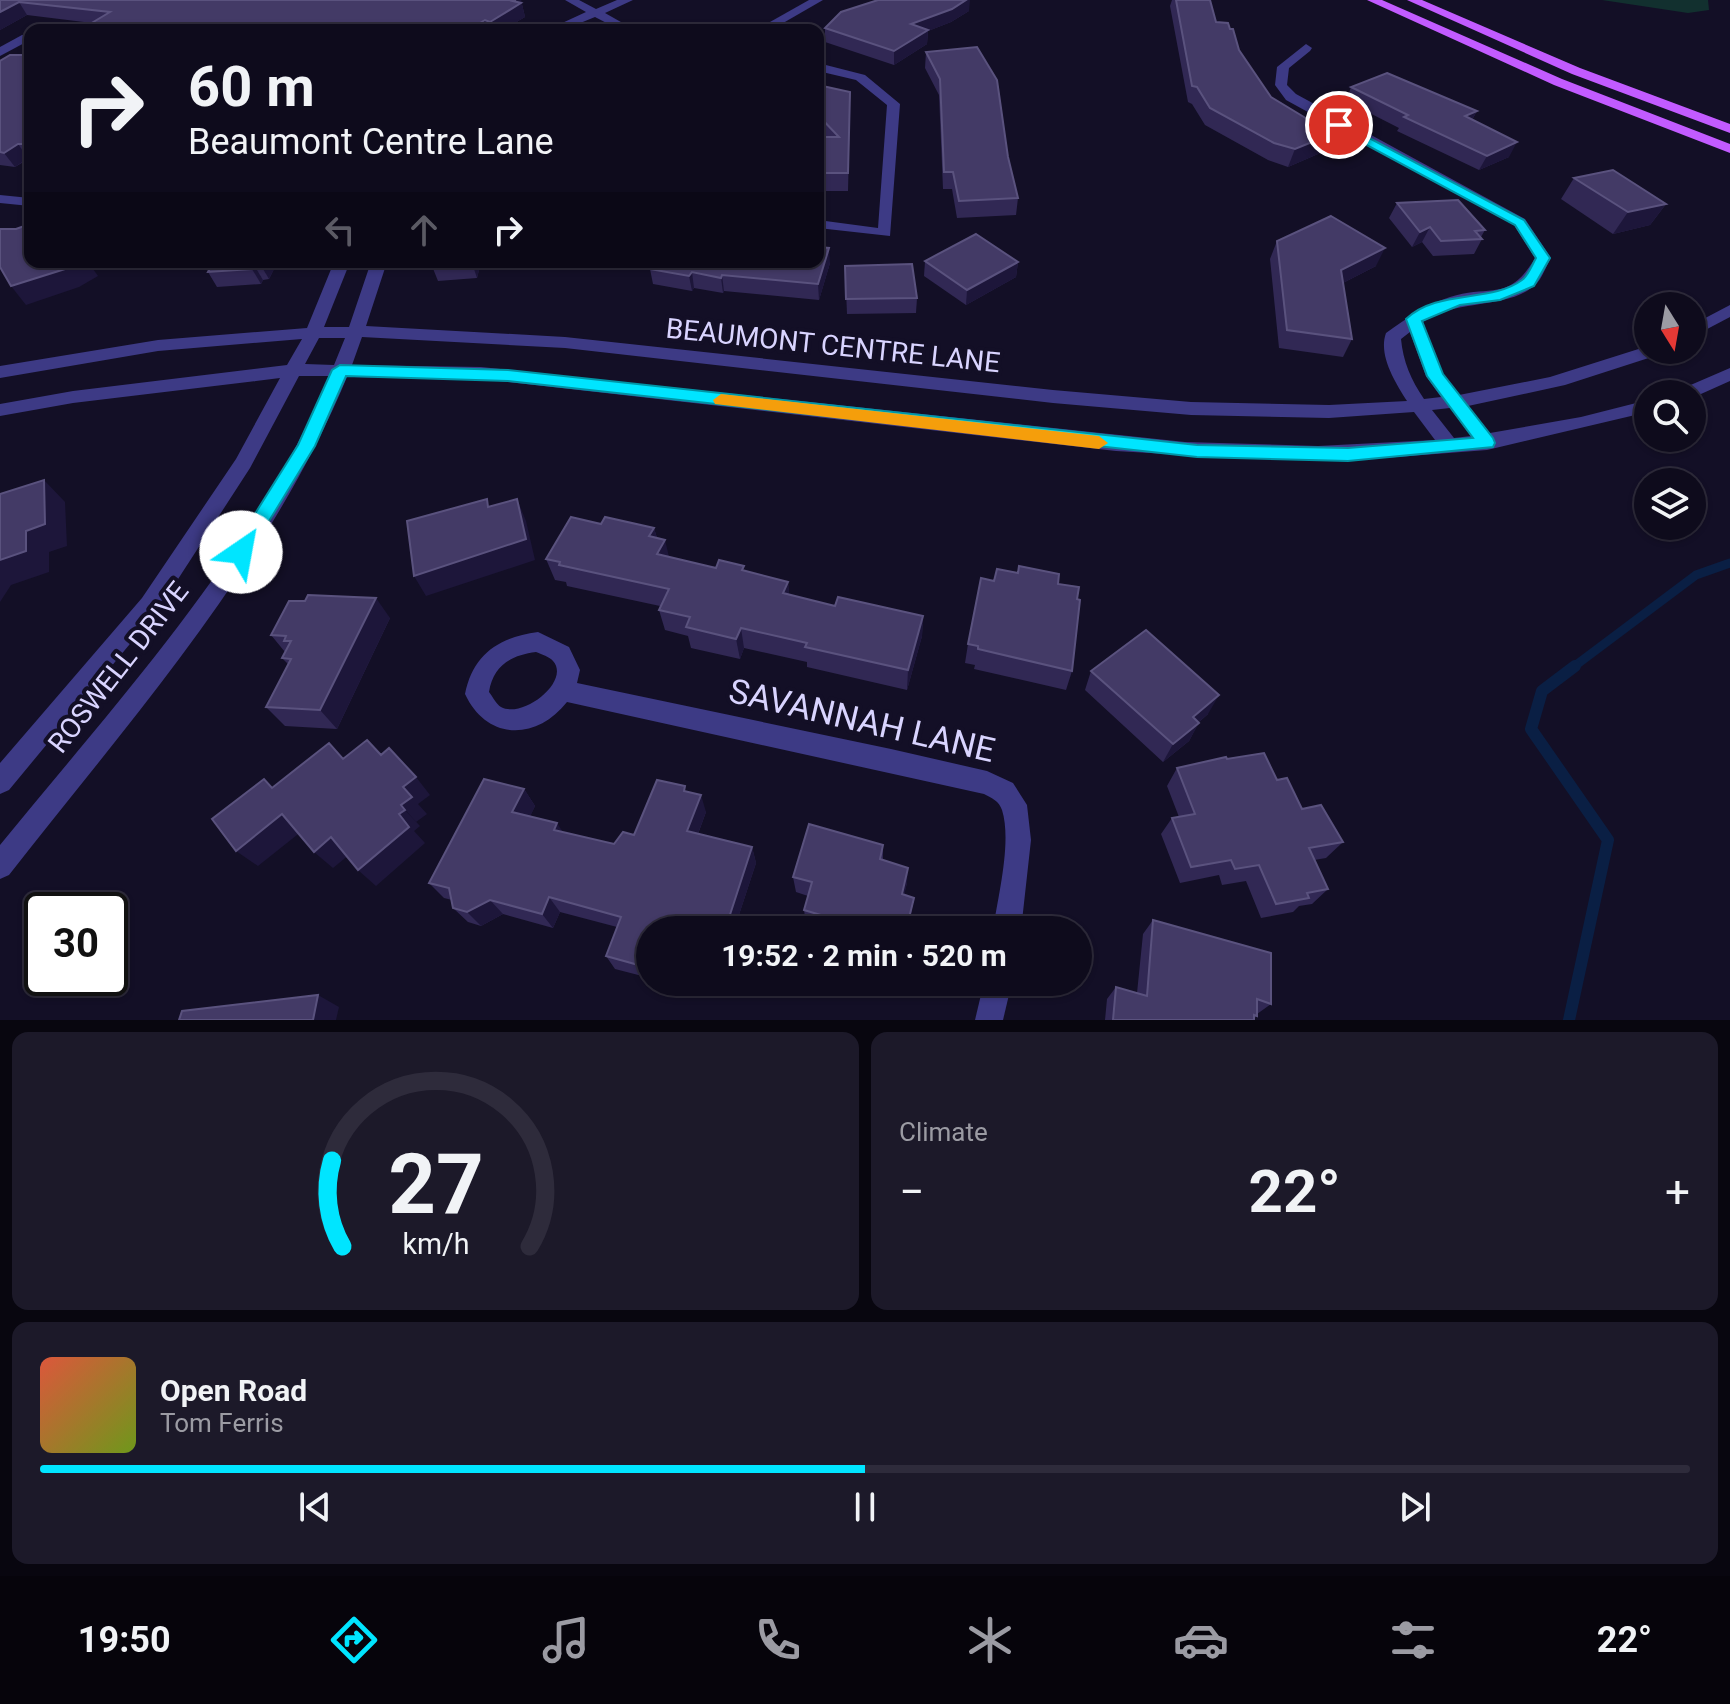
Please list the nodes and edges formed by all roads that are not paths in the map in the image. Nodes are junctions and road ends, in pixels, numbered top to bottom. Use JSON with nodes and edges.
{"nodes":[{"id":1,"x":571,"y":0,"type":"edge"},
{"id":2,"x":627,"y":0,"type":"edge"},
{"id":3,"x":817,"y":0,"type":"edge"},
{"id":4,"x":1373,"y":0,"type":"edge"},
{"id":5,"x":1413,"y":0,"type":"edge"},
{"id":6,"x":597,"y":12,"type":"junction"},
{"id":7,"x":568,"y":24,"type":"edge"},
{"id":8,"x":618,"y":24,"type":"edge"},
{"id":9,"x":773,"y":24,"type":"edge"},
{"id":10,"x":0,"y":34,"type":"edge"},
{"id":11,"x":24,"y":37,"type":"edge"},
{"id":12,"x":24,"y":39,"type":"edge"},
{"id":13,"x":1306,"y":48,"type":"dead end"},
{"id":14,"x":0,"y":52,"type":"edge"},
{"id":15,"x":824,"y":67,"type":"edge"},
{"id":16,"x":1730,"y":129,"type":"edge"},
{"id":17,"x":1730,"y":149,"type":"edge"},
{"id":18,"x":0,"y":199,"type":"edge"},
{"id":19,"x":24,"y":202,"type":"edge"},
{"id":20,"x":824,"y":225,"type":"edge"},
{"id":21,"x":340,"y":268,"type":"edge"},
{"id":22,"x":377,"y":268,"type":"edge"},
{"id":23,"x":1730,"y":310,"type":"edge"},
{"id":24,"x":1414,"y":319,"type":"junction"},
{"id":25,"x":1706,"y":324,"type":"edge"},
{"id":26,"x":356,"y":331,"type":"junction"},
{"id":27,"x":314,"y":332,"type":"junction"},
{"id":28,"x":1634,"y":357,"type":"edge"},
{"id":29,"x":294,"y":370,"type":"junction"},
{"id":30,"x":340,"y":370,"type":"junction"},
{"id":31,"x":0,"y":372,"type":"edge"},
{"id":32,"x":1730,"y":374,"type":"edge"},
{"id":33,"x":1706,"y":385,"type":"edge"},
{"id":34,"x":1453,"y":401,"type":"junction"},
{"id":35,"x":1419,"y":404,"type":"junction"},
{"id":36,"x":0,"y":410,"type":"edge"},
{"id":37,"x":1634,"y":410,"type":"edge"},
{"id":38,"x":1487,"y":443,"type":"junction"},
{"id":39,"x":1450,"y":447,"type":"junction"},
{"id":40,"x":564,"y":691,"type":"dead end"},
{"id":41,"x":0,"y":782,"type":"edge"},
{"id":42,"x":0,"y":866,"type":"edge"},
{"id":43,"x":1009,"y":916,"type":"edge"},
{"id":44,"x":995,"y":996,"type":"edge"},
{"id":45,"x":989,"y":1020,"type":"edge"}],
"edges":[{"from":1,"to":6,"type":"street"},
{"from":2,"to":6,"type":"street"},
{"from":3,"to":9,"type":"street"},
{"from":4,"to":17,"type":"main road"},
{"from":5,"to":16,"type":"main road"},
{"from":6,"to":7,"type":"street"},
{"from":6,"to":8,"type":"street"},
{"from":10,"to":11,"type":"street"},
{"from":12,"to":14,"type":"street"},
{"from":13,"to":24,"type":"street"},
{"from":15,"to":20,"type":"street"},
{"from":18,"to":19,"type":"street"},
{"from":21,"to":27,"type":"street","name":"ROSWELL DRIVE"},
{"from":22,"to":26,"type":"street","name":"ROSWELL DRIVE"},
{"from":23,"to":25,"type":"street"},
{"from":24,"to":34,"type":"street"},
{"from":24,"to":35,"type":"street"},
{"from":26,"to":27,"type":"street","name":"BEAUMONT CENTRE LANE"},
{"from":26,"to":30,"type":"street","name":"ROSWELL DRIVE"},
{"from":26,"to":35,"type":"street","name":"BEAUMONT CENTRE LANE"},
{"from":27,"to":29,"type":"street","name":"ROSWELL DRIVE"},
{"from":27,"to":31,"type":"street","name":"BEAUMONT CENTRE LANE"},
{"from":28,"to":34,"type":"street","name":"BEAUMONT CENTRE LANE"},
{"from":29,"to":30,"type":"street"},
{"from":29,"to":36,"type":"street"},
{"from":29,"to":41,"type":"street","name":"ROSWELL DRIVE"},
{"from":30,"to":39,"type":"street"},
{"from":30,"to":42,"type":"street","name":"ROSWELL DRIVE"},
{"from":32,"to":33,"type":"street"},
{"from":34,"to":35,"type":"street","name":"BEAUMONT CENTRE LANE"},
{"from":34,"to":38,"type":"street"},
{"from":35,"to":39,"type":"street"},
{"from":37,"to":38,"type":"street"},
{"from":38,"to":39,"type":"street"},
{"from":40,"to":43,"type":"street","name":"SAVANNAH LANE"},
{"from":44,"to":45,"type":"street"}]}
